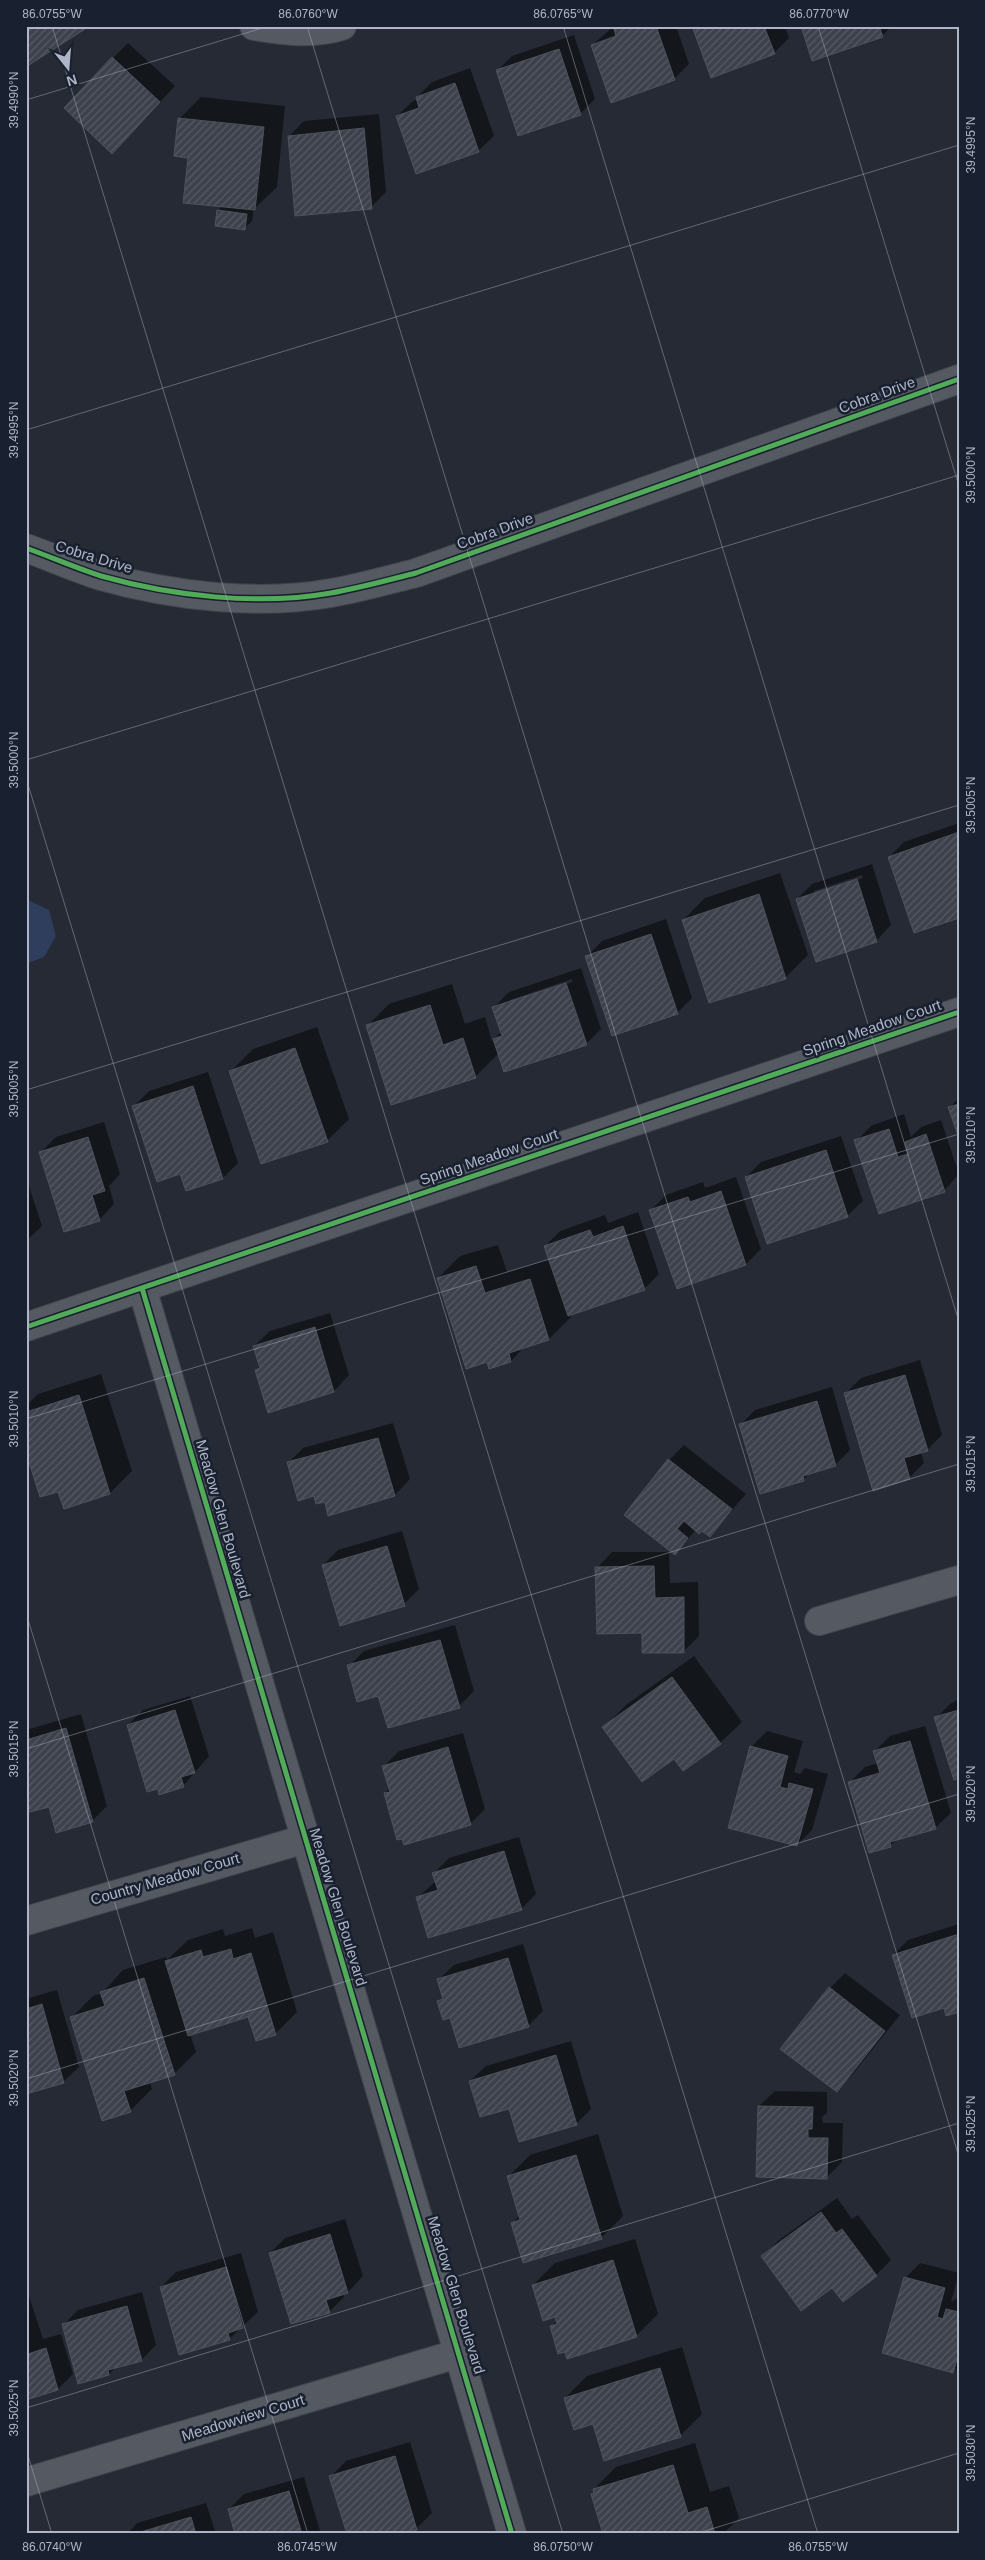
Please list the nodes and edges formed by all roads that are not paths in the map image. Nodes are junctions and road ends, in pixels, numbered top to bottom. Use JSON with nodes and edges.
{"nodes":[{"id":1,"x":254,"y":26,"type":"edge"},
{"id":2,"x":342,"y":26,"type":"edge"},
{"id":3,"x":959,"y":379,"type":"edge"},
{"id":4,"x":26,"y":548,"type":"edge"},
{"id":5,"x":959,"y":1012,"type":"edge"},
{"id":6,"x":142,"y":1288,"type":"junction"},
{"id":7,"x":26,"y":1327,"type":"edge"},
{"id":8,"x":959,"y":1580,"type":"edge"},
{"id":9,"x":819,"y":1621,"type":"dead end"},
{"id":10,"x":305,"y":1839,"type":"junction"},
{"id":11,"x":26,"y":1921,"type":"edge"},
{"id":12,"x":460,"y":2354,"type":"junction"},
{"id":13,"x":26,"y":2482,"type":"edge"},
{"id":14,"x":512,"y":2534,"type":"edge"}],
"edges":[{"from":1,"to":2,"type":"street"},
{"from":3,"to":4,"type":"street","name":"Cobra Drive"},
{"from":5,"to":6,"type":"street","name":"Spring Meadow Court"},
{"from":6,"to":7,"type":"street","name":"Spring Meadow Court"},
{"from":6,"to":10,"type":"street","name":"Meadow Glen Boulevard"},
{"from":8,"to":9,"type":"street"},
{"from":10,"to":11,"type":"street","name":"Country Meadow Court"},
{"from":10,"to":12,"type":"street","name":"Meadow Glen Boulevard"},
{"from":12,"to":13,"type":"street","name":"Meadowview Court"},
{"from":12,"to":14,"type":"street","name":"Meadow Glen Boulevard"}]}
